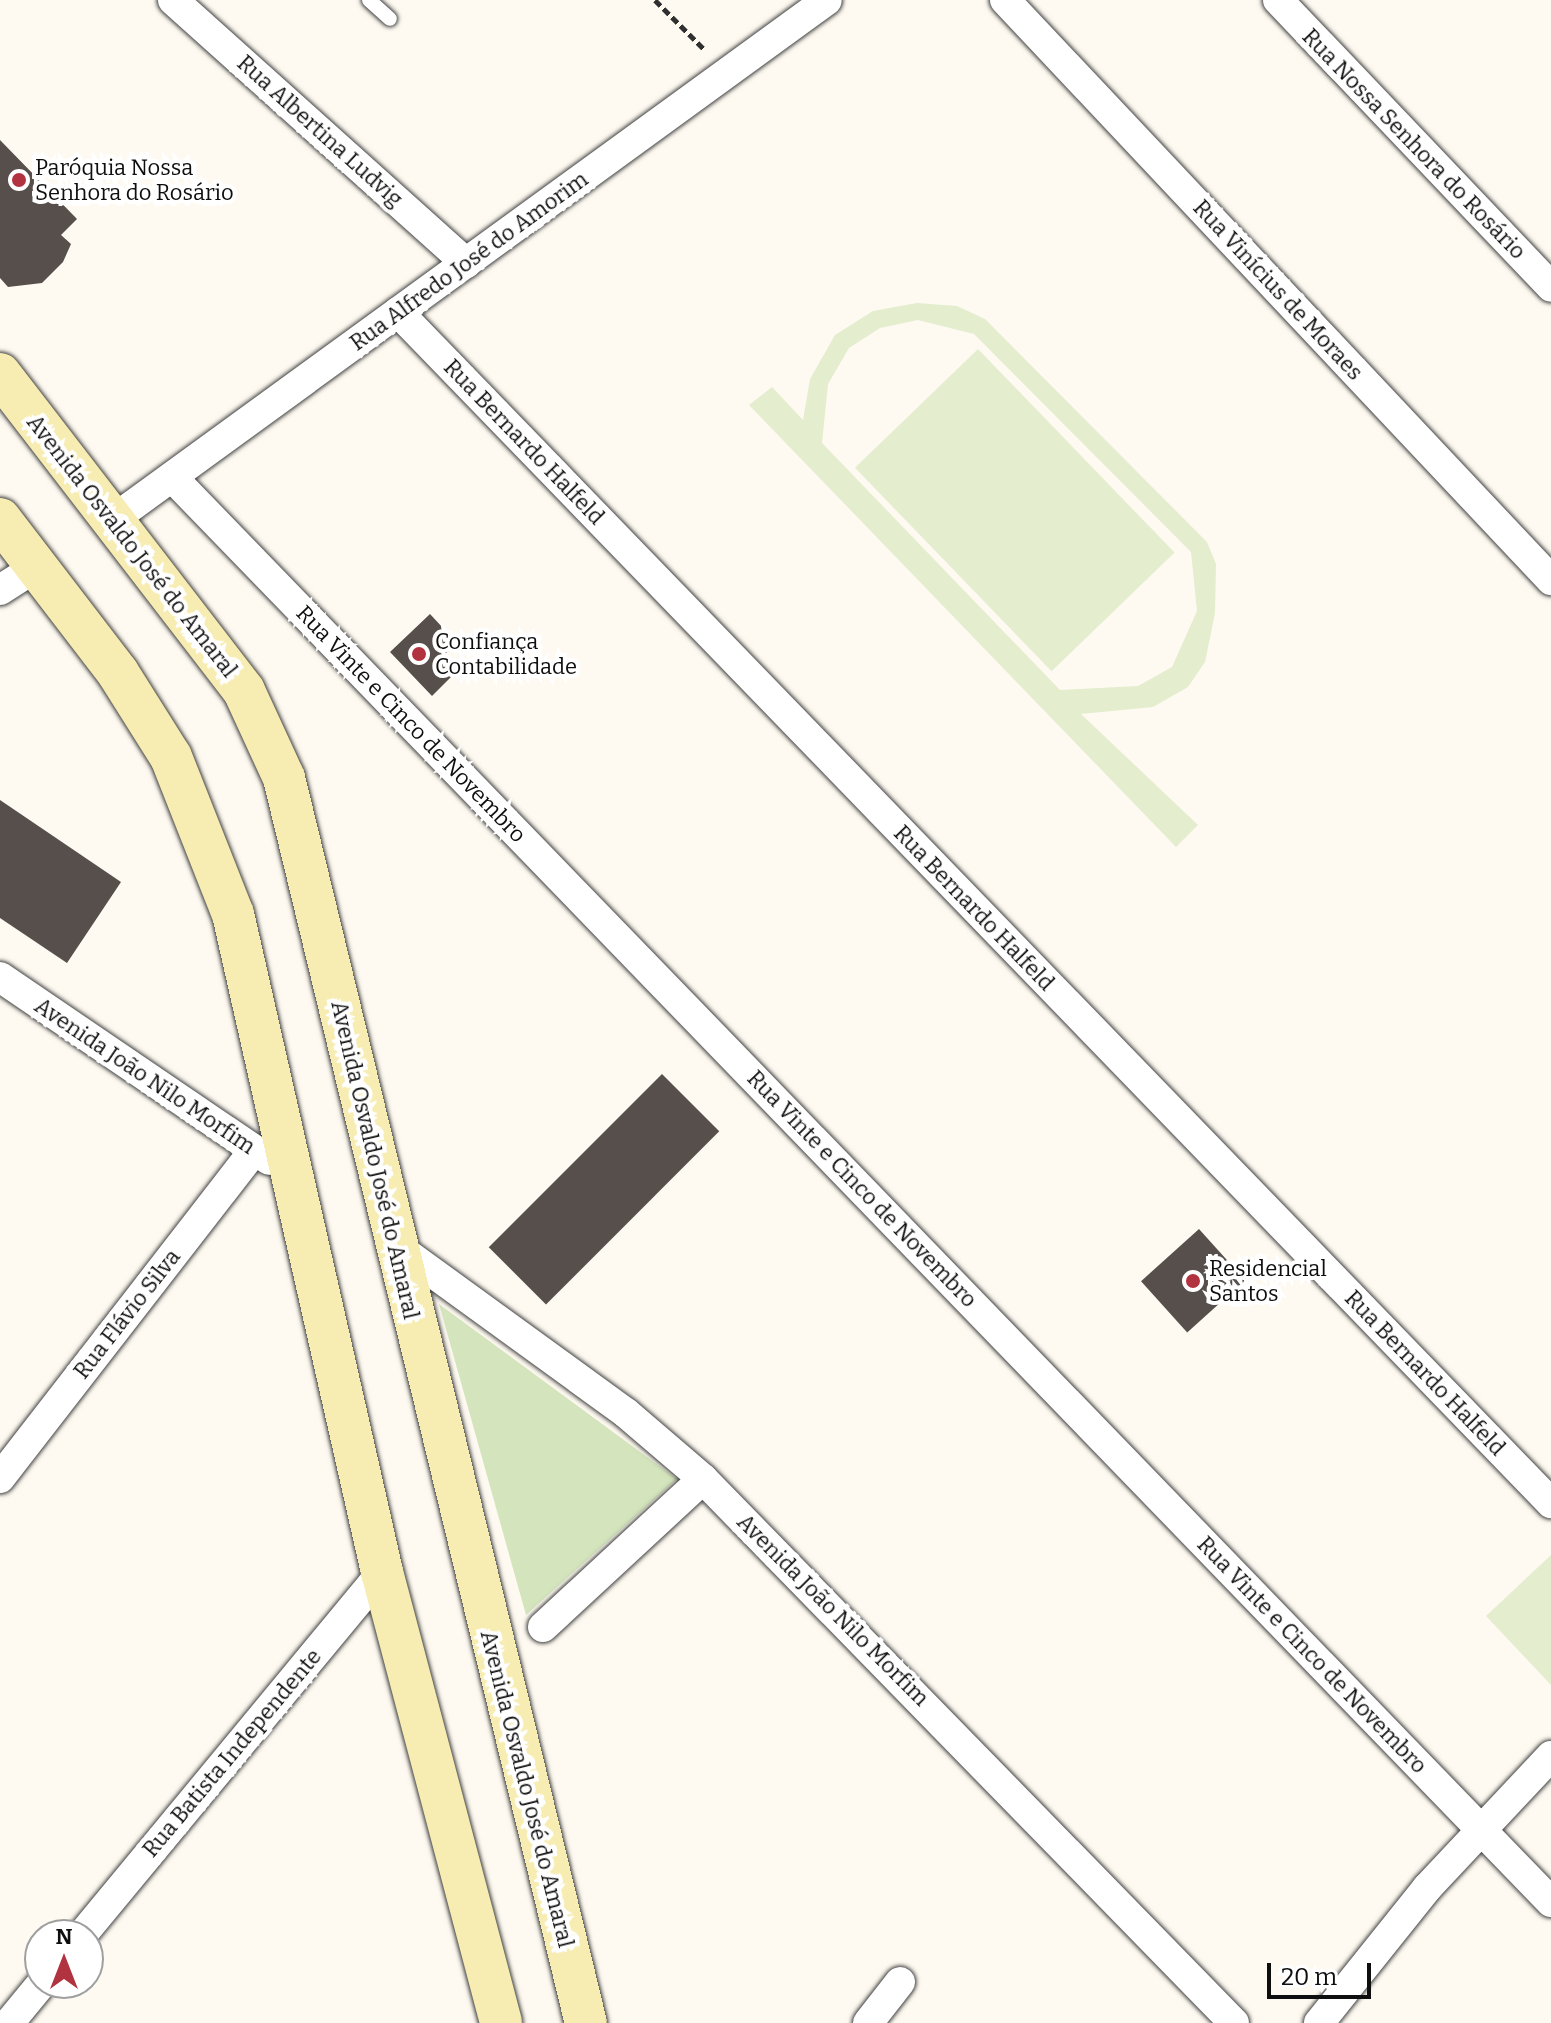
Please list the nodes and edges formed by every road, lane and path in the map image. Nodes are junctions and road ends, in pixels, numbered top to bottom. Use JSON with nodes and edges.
{"nodes":[{"id":1,"x":173,"y":0,"type":"edge"},
{"id":2,"x":369,"y":0,"type":"edge"},
{"id":3,"x":655,"y":0,"type":"edge"},
{"id":4,"x":827,"y":0,"type":"edge"},
{"id":5,"x":1005,"y":0,"type":"edge"},
{"id":6,"x":1278,"y":0,"type":"edge"},
{"id":7,"x":390,"y":19,"type":"dead end"},
{"id":8,"x":727,"y":72,"type":"junction"},
{"id":9,"x":466,"y":263,"type":"junction"},
{"id":10,"x":1551,"y":287,"type":"edge"},
{"id":11,"x":398,"y":312,"type":"junction"},
{"id":12,"x":0,"y":374,"type":"edge"},
{"id":13,"x":172,"y":477,"type":"junction"},
{"id":14,"x":0,"y":519,"type":"edge"},
{"id":15,"x":111,"y":521,"type":"junction"},
{"id":16,"x":36,"y":567,"type":"junction"},
{"id":17,"x":1551,"y":580,"type":"edge"},
{"id":18,"x":0,"y":590,"type":"edge"},
{"id":19,"x":0,"y":977,"type":"edge"},
{"id":20,"x":254,"y":1150,"type":"junction"},
{"id":21,"x":290,"y":1174,"type":"junction"},
{"id":22,"x":392,"y":1243,"type":"junction"},
{"id":23,"x":0,"y":1478,"type":"edge"},
{"id":24,"x":703,"y":1479,"type":"junction"},
{"id":25,"x":1551,"y":1503,"type":"edge"},
{"id":26,"x":382,"y":1572,"type":"junction"},
{"id":27,"x":543,"y":1627,"type":"dead end"},
{"id":28,"x":1551,"y":1756,"type":"edge"},
{"id":29,"x":1481,"y":1830,"type":"junction"},
{"id":30,"x":1551,"y":1902,"type":"edge"},
{"id":31,"x":95,"y":1919,"type":"edge"},
{"id":32,"x":900,"y":1982,"type":"dead end"},
{"id":33,"x":29,"y":1999,"type":"edge"},
{"id":34,"x":9,"y":2023,"type":"edge"},
{"id":35,"x":501,"y":2023,"type":"edge"},
{"id":36,"x":586,"y":2023,"type":"edge"},
{"id":37,"x":868,"y":2023,"type":"edge"},
{"id":38,"x":1234,"y":2023,"type":"edge"},
{"id":39,"x":1319,"y":2023,"type":"edge"}],
"edges":[{"from":1,"to":9,"type":"street","name":"Rua Albertina Ludvig"},
{"from":2,"to":7,"type":"lane"},
{"from":3,"to":8,"type":"path"},
{"from":4,"to":8,"type":"street","name":"Rua Alfredo José do Amorim"},
{"from":5,"to":17,"type":"street","name":"Rua Vinícius de Moraes"},
{"from":6,"to":10,"type":"street","name":"Rua Nossa Senhora do Rosário"},
{"from":8,"to":9,"type":"street","name":"Rua Alfredo José do Amorim"},
{"from":9,"to":11,"type":"street","name":"Rua Alfredo José do Amorim"},
{"from":11,"to":13,"type":"street","name":"Rua Alfredo José do Amorim"},
{"from":11,"to":25,"type":"street","name":"Rua Bernardo Halfeld"},
{"from":12,"to":15,"type":"main road","name":"Avenida Osvaldo José do Amaral"},
{"from":13,"to":15,"type":"street","name":"Rua Alfredo José do Amorim"},
{"from":13,"to":29,"type":"street","name":"Rua Vinte e Cinco de Novembro"},
{"from":14,"to":16,"type":"main road"},
{"from":15,"to":22,"type":"main road","name":"Avenida Osvaldo José do Amaral"},
{"from":16,"to":18,"type":"street"},
{"from":16,"to":21,"type":"main road"},
{"from":19,"to":20,"type":"street","name":"Avenida João Nilo Morfim"},
{"from":20,"to":21,"type":"street","name":"Avenida João Nilo Morfim"},
{"from":20,"to":23,"type":"street","name":"Rua Flávio Silva"},
{"from":21,"to":26,"type":"main road"},
{"from":22,"to":24,"type":"street","name":"Avenida João Nilo Morfim"},
{"from":22,"to":36,"type":"main road","name":"Avenida Osvaldo José do Amaral"},
{"from":24,"to":27,"type":"street"},
{"from":24,"to":38,"type":"street","name":"Avenida João Nilo Morfim"},
{"from":26,"to":31,"type":"street","name":"Rua Batista Independente"},
{"from":26,"to":35,"type":"main road"},
{"from":28,"to":29,"type":"street"},
{"from":29,"to":30,"type":"street","name":"Rua Vinte e Cinco de Novembro"},
{"from":29,"to":39,"type":"street"},
{"from":32,"to":37,"type":"street"},
{"from":33,"to":34,"type":"street"}]}
